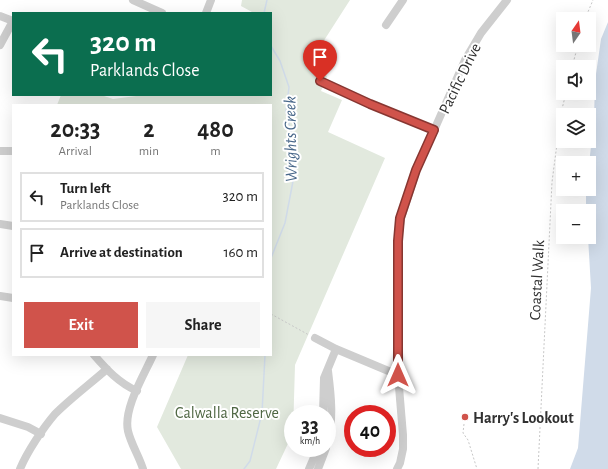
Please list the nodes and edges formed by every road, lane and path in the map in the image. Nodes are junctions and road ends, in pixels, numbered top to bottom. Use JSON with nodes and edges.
{"nodes":[{"id":1,"x":133,"y":0,"type":"edge"},
{"id":2,"x":211,"y":0,"type":"edge"},
{"id":3,"x":403,"y":0,"type":"edge"},
{"id":4,"x":507,"y":0,"type":"edge"},
{"id":5,"x":593,"y":0,"type":"edge"},
{"id":6,"x":160,"y":12,"type":"edge"},
{"id":7,"x":206,"y":12,"type":"edge"},
{"id":8,"x":588,"y":12,"type":"edge"},
{"id":9,"x":0,"y":16,"type":"edge"},
{"id":10,"x":12,"y":21,"type":"edge"},
{"id":11,"x":12,"y":23,"type":"edge"},
{"id":12,"x":386,"y":25,"type":"dead end"},
{"id":13,"x":0,"y":45,"type":"edge"},
{"id":14,"x":320,"y":81,"type":"dead end"},
{"id":15,"x":564,"y":100,"type":"edge"},
{"id":16,"x":434,"y":130,"type":"junction"},
{"id":17,"x":0,"y":151,"type":"edge"},
{"id":18,"x":12,"y":151,"type":"edge"},
{"id":19,"x":0,"y":224,"type":"edge"},
{"id":20,"x":12,"y":226,"type":"edge"},
{"id":21,"x":0,"y":296,"type":"edge"},
{"id":22,"x":12,"y":298,"type":"edge"},
{"id":23,"x":272,"y":315,"type":"edge"},
{"id":24,"x":315,"y":338,"type":"joint"},
{"id":25,"x":336,"y":349,"type":"junction"},
{"id":26,"x":95,"y":356,"type":"edge"},
{"id":27,"x":153,"y":356,"type":"edge"},
{"id":28,"x":107,"y":370,"type":"junction"},
{"id":29,"x":328,"y":371,"type":"junction"},
{"id":30,"x":398,"y":375,"type":"junction"},
{"id":31,"x":137,"y":391,"type":"junction"},
{"id":32,"x":323,"y":405,"type":"edge"},
{"id":33,"x":332,"y":405,"type":"edge"},
{"id":34,"x":0,"y":418,"type":"edge"},
{"id":35,"x":464,"y":424,"type":"dead end"},
{"id":36,"x":41,"y":434,"type":"junction"},
{"id":37,"x":314,"y":457,"type":"edge"},
{"id":38,"x":323,"y":457,"type":"edge"},
{"id":39,"x":20,"y":469,"type":"edge"},
{"id":40,"x":143,"y":469,"type":"edge"},
{"id":41,"x":309,"y":469,"type":"edge"},
{"id":42,"x":318,"y":469,"type":"edge"},
{"id":43,"x":397,"y":469,"type":"edge"},
{"id":44,"x":477,"y":469,"type":"edge"},
{"id":45,"x":538,"y":469,"type":"edge"}],
"edges":[{"from":1,"to":6,"type":"street"},
{"from":2,"to":7,"type":"street"},
{"from":3,"to":12,"type":"street"},
{"from":4,"to":16,"type":"street","name":"Pacific Drive"},
{"from":5,"to":8,"type":"path"},
{"from":9,"to":10,"type":"street"},
{"from":11,"to":13,"type":"street"},
{"from":14,"to":16,"type":"street"},
{"from":15,"to":45,"type":"path","name":"Coastal Walk"},
{"from":16,"to":30,"type":"street","name":"Pacific Drive"},
{"from":17,"to":18,"type":"street"},
{"from":19,"to":20,"type":"street"},
{"from":21,"to":22,"type":"street"},
{"from":23,"to":24,"type":"path"},
{"from":24,"to":25,"type":"street"},
{"from":25,"to":29,"type":"street"},
{"from":25,"to":30,"type":"street"},
{"from":26,"to":28,"type":"street"},
{"from":27,"to":31,"type":"street"},
{"from":28,"to":31,"type":"street"},
{"from":28,"to":36,"type":"street"},
{"from":29,"to":32,"type":"street"},
{"from":29,"to":33,"type":"street"},
{"from":30,"to":43,"type":"street","name":"Pacific Drive"},
{"from":31,"to":40,"type":"street"},
{"from":34,"to":36,"type":"street"},
{"from":35,"to":44,"type":"path"},
{"from":36,"to":39,"type":"street"},
{"from":37,"to":41,"type":"street"},
{"from":38,"to":42,"type":"street"}]}
